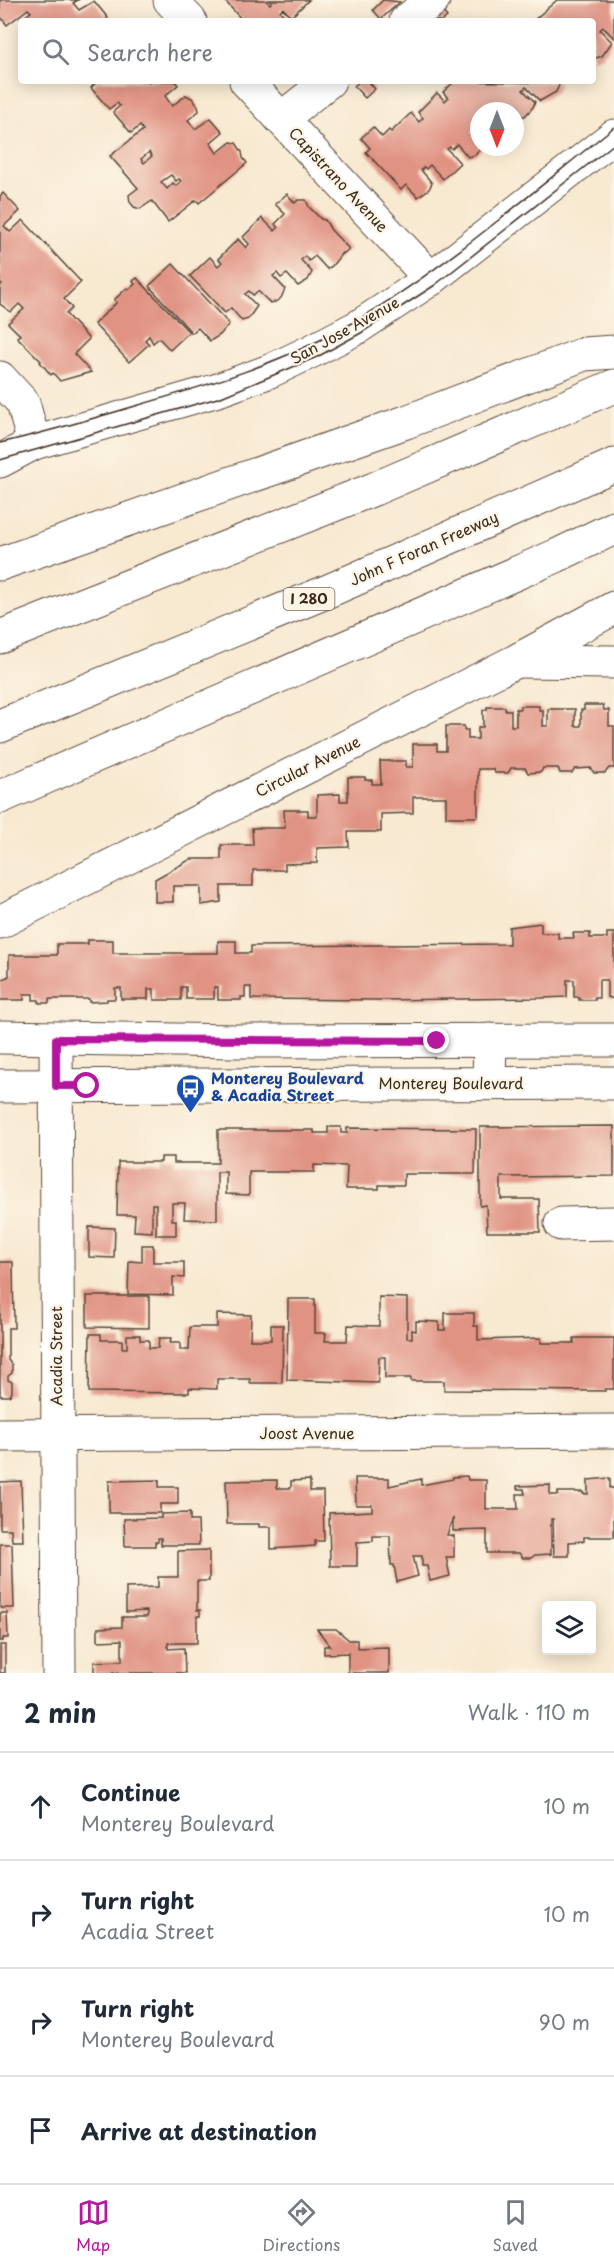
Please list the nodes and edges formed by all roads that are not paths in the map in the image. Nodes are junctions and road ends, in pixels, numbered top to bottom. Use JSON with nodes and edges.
{"nodes":[{"id":1,"x":170,"y":0,"type":"edge"},
{"id":2,"x":433,"y":0,"type":"edge"},
{"id":3,"x":186,"y":18,"type":"edge"},
{"id":4,"x":410,"y":18,"type":"edge"},
{"id":5,"x":249,"y":84,"type":"edge"},
{"id":6,"x":325,"y":84,"type":"edge"},
{"id":7,"x":281,"y":119,"type":"junction"},
{"id":8,"x":614,"y":136,"type":"edge"},
{"id":9,"x":431,"y":279,"type":"junction"},
{"id":10,"x":614,"y":352,"type":"edge"},
{"id":11,"x":0,"y":378,"type":"edge"},
{"id":12,"x":614,"y":386,"type":"edge"},
{"id":13,"x":34,"y":443,"type":"junction"},
{"id":14,"x":0,"y":444,"type":"edge"},
{"id":15,"x":0,"y":461,"type":"edge"},
{"id":16,"x":614,"y":465,"type":"edge"},
{"id":17,"x":614,"y":528,"type":"edge"},
{"id":18,"x":0,"y":564,"type":"edge"},
{"id":19,"x":614,"y":608,"type":"edge"},
{"id":20,"x":0,"y":637,"type":"edge"},
{"id":21,"x":516,"y":661,"type":"junction"},
{"id":22,"x":614,"y":662,"type":"edge"},
{"id":23,"x":0,"y":726,"type":"edge"},
{"id":24,"x":0,"y":797,"type":"edge"},
{"id":25,"x":0,"y":922,"type":"edge"},
{"id":26,"x":0,"y":1037,"type":"edge"},
{"id":27,"x":56,"y":1039,"type":"junction"},
{"id":28,"x":614,"y":1040,"type":"edge"},
{"id":29,"x":490,"y":1041,"type":"junction"},
{"id":30,"x":489,"y":1083,"type":"junction"},
{"id":31,"x":614,"y":1083,"type":"edge"},
{"id":32,"x":0,"y":1086,"type":"edge"},
{"id":33,"x":56,"y":1086,"type":"junction"},
{"id":34,"x":614,"y":1223,"type":"edge"},
{"id":35,"x":561,"y":1224,"type":"dead end"},
{"id":36,"x":614,"y":1431,"type":"edge"},
{"id":37,"x":0,"y":1435,"type":"edge"},
{"id":38,"x":58,"y":1435,"type":"junction"},
{"id":39,"x":59,"y":1673,"type":"edge"}],
"edges":[{"from":1,"to":3,"type":"main road"},
{"from":2,"to":4,"type":"main road"},
{"from":5,"to":7,"type":"main road","name":"Capistrano Avenue"},
{"from":6,"to":7,"type":"main road"},
{"from":7,"to":9,"type":"main road","name":"Capistrano Avenue"},
{"from":8,"to":9,"type":"main road","name":"San Jose Avenue"},
{"from":9,"to":13,"type":"main road","name":"San Jose Avenue"},
{"from":10,"to":18,"type":"main road"},
{"from":11,"to":13,"type":"main road"},
{"from":12,"to":20,"type":"main road"},
{"from":13,"to":14,"type":"main road","name":"San Jose Avenue"},
{"from":13,"to":15,"type":"main road","name":"San Jose Avenue"},
{"from":16,"to":23,"type":"main road","name":"John F Foran Freeway","number":"I 280"},
{"from":17,"to":24,"type":"main road"},
{"from":19,"to":21,"type":"main road","name":"Circular Avenue"},
{"from":21,"to":22,"type":"main road"},
{"from":21,"to":25,"type":"main road","name":"Circular Avenue"},
{"from":26,"to":27,"type":"main road"},
{"from":27,"to":29,"type":"main road"},
{"from":27,"to":33,"type":"main road","name":"Acadia Street"},
{"from":28,"to":29,"type":"main road"},
{"from":29,"to":30,"type":"main road"},
{"from":30,"to":31,"type":"main road","name":"Monterey Boulevard"},
{"from":30,"to":33,"type":"main road","name":"Monterey Boulevard"},
{"from":32,"to":33,"type":"main road","name":"Monterey Boulevard"},
{"from":33,"to":38,"type":"main road","name":"Acadia Street"},
{"from":34,"to":35,"type":"main road"},
{"from":36,"to":38,"type":"main road","name":"Joost Avenue"},
{"from":37,"to":38,"type":"main road","name":"Joost Avenue"},
{"from":38,"to":39,"type":"main road","name":"Acadia Street"}]}
